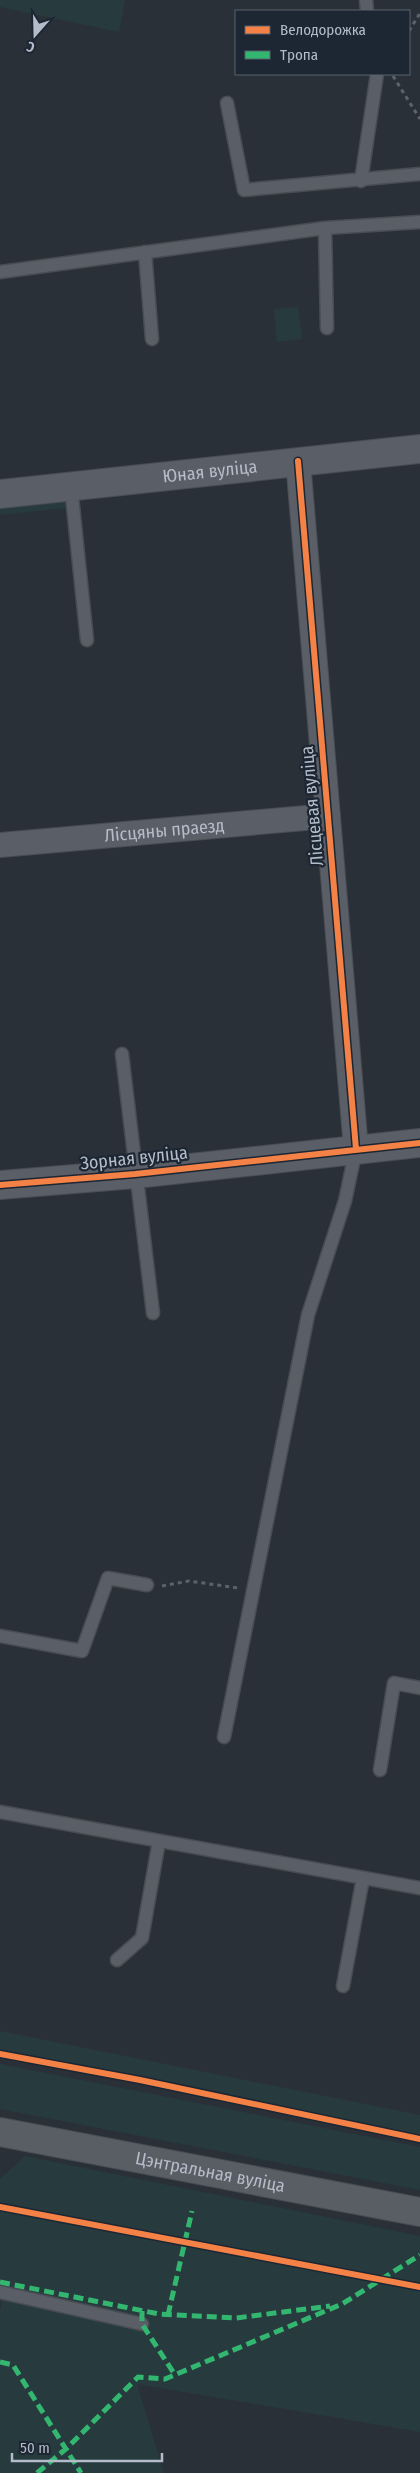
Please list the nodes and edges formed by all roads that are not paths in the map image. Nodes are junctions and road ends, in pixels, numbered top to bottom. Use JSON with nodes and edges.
{"nodes":[{"id":1,"x":377,"y":75,"type":"edge"},
{"id":2,"x":227,"y":103,"type":"dead end"},
{"id":3,"x":420,"y":174,"type":"edge"},
{"id":4,"x":361,"y":181,"type":"junction"},
{"id":5,"x":420,"y":222,"type":"edge"},
{"id":6,"x":325,"y":228,"type":"junction"},
{"id":7,"x":145,"y":252,"type":"junction"},
{"id":8,"x":0,"y":272,"type":"edge"},
{"id":9,"x":327,"y":328,"type":"dead end"},
{"id":10,"x":152,"y":339,"type":"dead end"},
{"id":11,"x":420,"y":449,"type":"edge"},
{"id":12,"x":298,"y":461,"type":"junction"},
{"id":13,"x":71,"y":487,"type":"junction"},
{"id":14,"x":0,"y":494,"type":"edge"},
{"id":15,"x":87,"y":640,"type":"dead end"},
{"id":16,"x":328,"y":816,"type":"junction"},
{"id":17,"x":0,"y":846,"type":"edge"},
{"id":18,"x":122,"y":1054,"type":"dead end"},
{"id":19,"x":420,"y":1143,"type":"edge"},
{"id":20,"x":356,"y":1149,"type":"junction"},
{"id":21,"x":135,"y":1174,"type":"junction"},
{"id":22,"x":0,"y":1185,"type":"edge"},
{"id":23,"x":153,"y":1312,"type":"dead end"},
{"id":24,"x":148,"y":1585,"type":"dead end"},
{"id":25,"x":0,"y":1636,"type":"edge"},
{"id":26,"x":420,"y":1688,"type":"edge"},
{"id":27,"x":224,"y":1737,"type":"dead end"},
{"id":28,"x":380,"y":1770,"type":"dead end"},
{"id":29,"x":0,"y":1812,"type":"edge"},
{"id":30,"x":159,"y":1841,"type":"junction"},
{"id":31,"x":363,"y":1878,"type":"junction"},
{"id":32,"x":420,"y":1888,"type":"edge"},
{"id":33,"x":117,"y":1960,"type":"dead end"},
{"id":34,"x":344,"y":1986,"type":"dead end"},
{"id":35,"x":0,"y":2132,"type":"edge"},
{"id":36,"x":420,"y":2212,"type":"edge"},
{"id":37,"x":0,"y":2292,"type":"edge"},
{"id":38,"x":142,"y":2324,"type":"dead end"}],
"edges":[{"from":1,"to":4,"type":"lane"},
{"from":2,"to":4,"type":"lane"},
{"from":3,"to":4,"type":"lane"},
{"from":5,"to":6,"type":"lane"},
{"from":6,"to":7,"type":"lane"},
{"from":6,"to":9,"type":"lane"},
{"from":7,"to":8,"type":"lane"},
{"from":7,"to":10,"type":"lane"},
{"from":11,"to":12,"type":"street","name":"Юная вуліца"},
{"from":12,"to":13,"type":"street","name":"Юная вуліца"},
{"from":12,"to":16,"type":"street","name":"Лісцевая вуліца"},
{"from":13,"to":14,"type":"street","name":"Юная вуліца"},
{"from":13,"to":15,"type":"lane"},
{"from":16,"to":17,"type":"street","name":"Лісцяны праезд"},
{"from":16,"to":20,"type":"street","name":"Лісцевая вуліца"},
{"from":18,"to":21,"type":"lane"},
{"from":19,"to":20,"type":"street","name":"Зорная вуліца"},
{"from":20,"to":21,"type":"street","name":"Зорная вуліца"},
{"from":20,"to":27,"type":"lane"},
{"from":21,"to":22,"type":"street","name":"Зорная вуліца"},
{"from":21,"to":23,"type":"lane"},
{"from":24,"to":25,"type":"lane"},
{"from":26,"to":28,"type":"lane"},
{"from":29,"to":30,"type":"lane"},
{"from":30,"to":31,"type":"lane"},
{"from":30,"to":33,"type":"lane"},
{"from":31,"to":32,"type":"lane"},
{"from":31,"to":34,"type":"lane"},
{"from":35,"to":36,"type":"main road","name":"Цэнтральная вуліца"},
{"from":37,"to":38,"type":"lane"}]}
